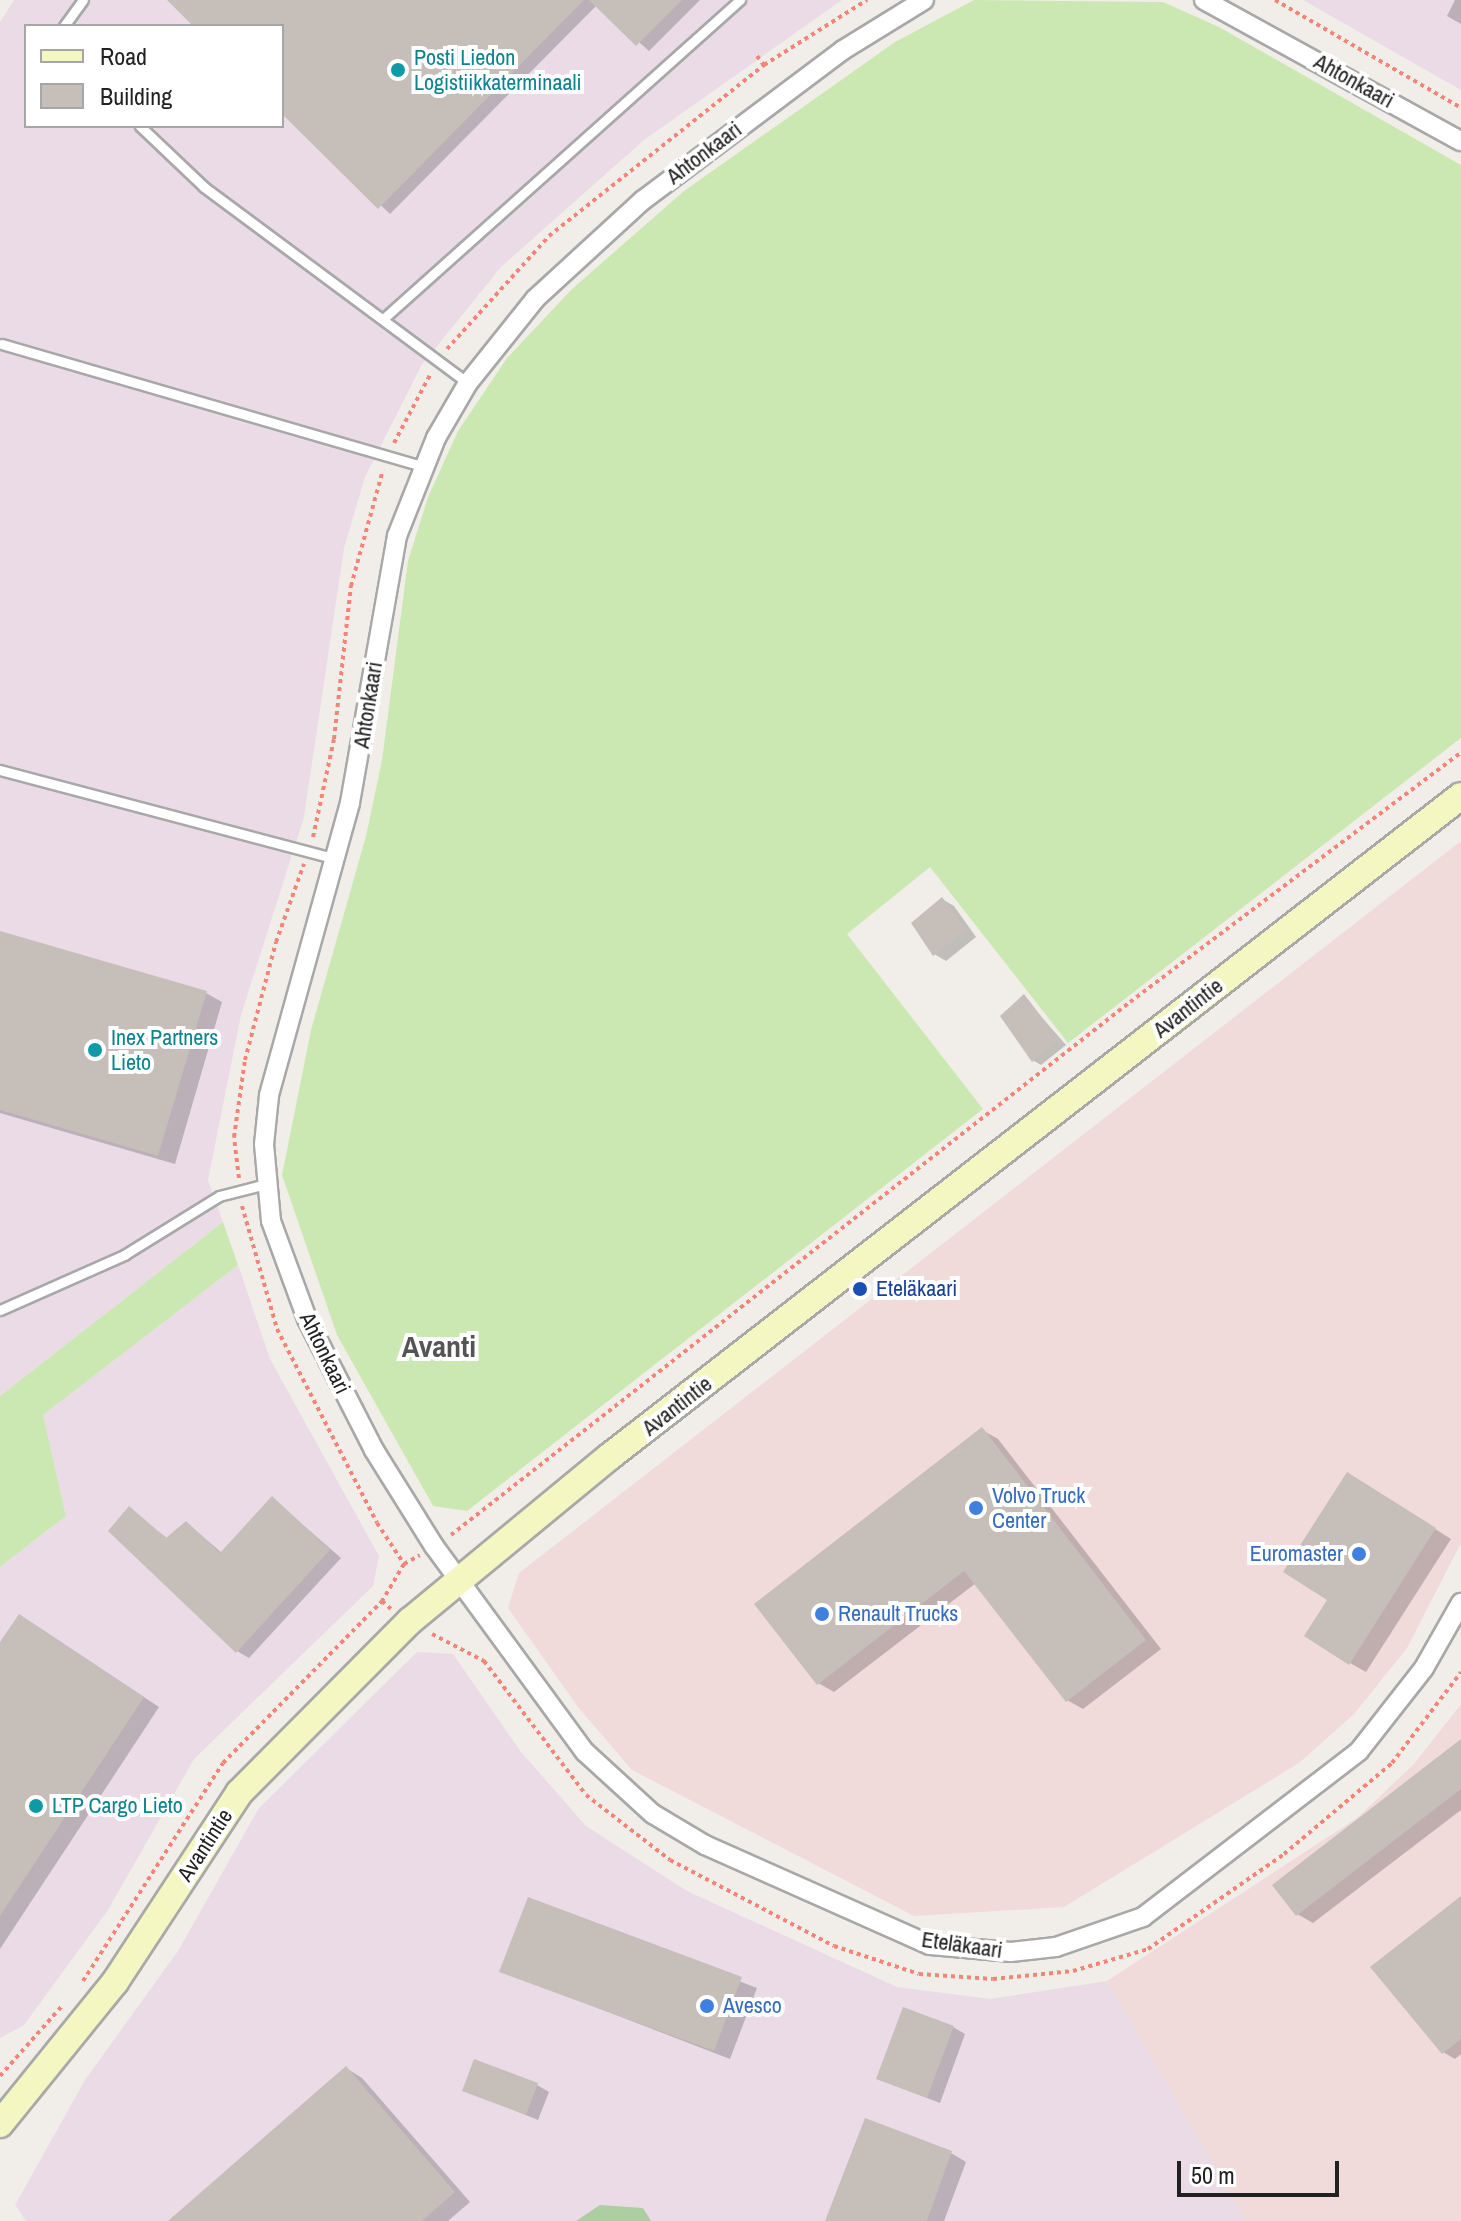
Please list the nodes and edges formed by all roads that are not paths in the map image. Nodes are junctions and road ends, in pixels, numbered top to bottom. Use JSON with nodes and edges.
{"nodes":[{"id":1,"x":83,"y":0,"type":"edge"},
{"id":2,"x":740,"y":0,"type":"edge"},
{"id":3,"x":924,"y":0,"type":"edge"},
{"id":4,"x":1204,"y":0,"type":"edge"},
{"id":5,"x":65,"y":24,"type":"edge"},
{"id":6,"x":142,"y":128,"type":"edge"},
{"id":7,"x":1461,"y":141,"type":"edge"},
{"id":8,"x":383,"y":319,"type":"junction"},
{"id":9,"x":2,"y":344,"type":"dead end"},
{"id":10,"x":468,"y":383,"type":"junction"},
{"id":11,"x":423,"y":466,"type":"junction"},
{"id":12,"x":0,"y":770,"type":"edge"},
{"id":13,"x":1461,"y":796,"type":"edge"},
{"id":14,"x":336,"y":859,"type":"junction"},
{"id":15,"x":266,"y":1184,"type":"junction"},
{"id":16,"x":0,"y":1310,"type":"edge"},
{"id":17,"x":461,"y":1584,"type":"junction"},
{"id":18,"x":1461,"y":1603,"type":"edge"},
{"id":19,"x":0,"y":2124,"type":"edge"}],
"edges":[{"from":1,"to":5,"type":"lane"},
{"from":2,"to":8,"type":"lane"},
{"from":3,"to":10,"type":"street","name":"Ahtonkaari"},
{"from":4,"to":7,"type":"street","name":"Ahtonkaari"},
{"from":6,"to":8,"type":"lane"},
{"from":8,"to":10,"type":"lane"},
{"from":9,"to":11,"type":"lane"},
{"from":10,"to":11,"type":"street","name":"Ahtonkaari"},
{"from":11,"to":14,"type":"street","name":"Ahtonkaari"},
{"from":12,"to":14,"type":"lane"},
{"from":13,"to":17,"type":"street","name":"Avantintie"},
{"from":14,"to":15,"type":"street","name":"Ahtonkaari"},
{"from":15,"to":16,"type":"lane"},
{"from":15,"to":17,"type":"street","name":"Ahtonkaari"},
{"from":17,"to":18,"type":"street","name":"Eteläkaari"},
{"from":17,"to":19,"type":"street","name":"Avantintie"}]}
